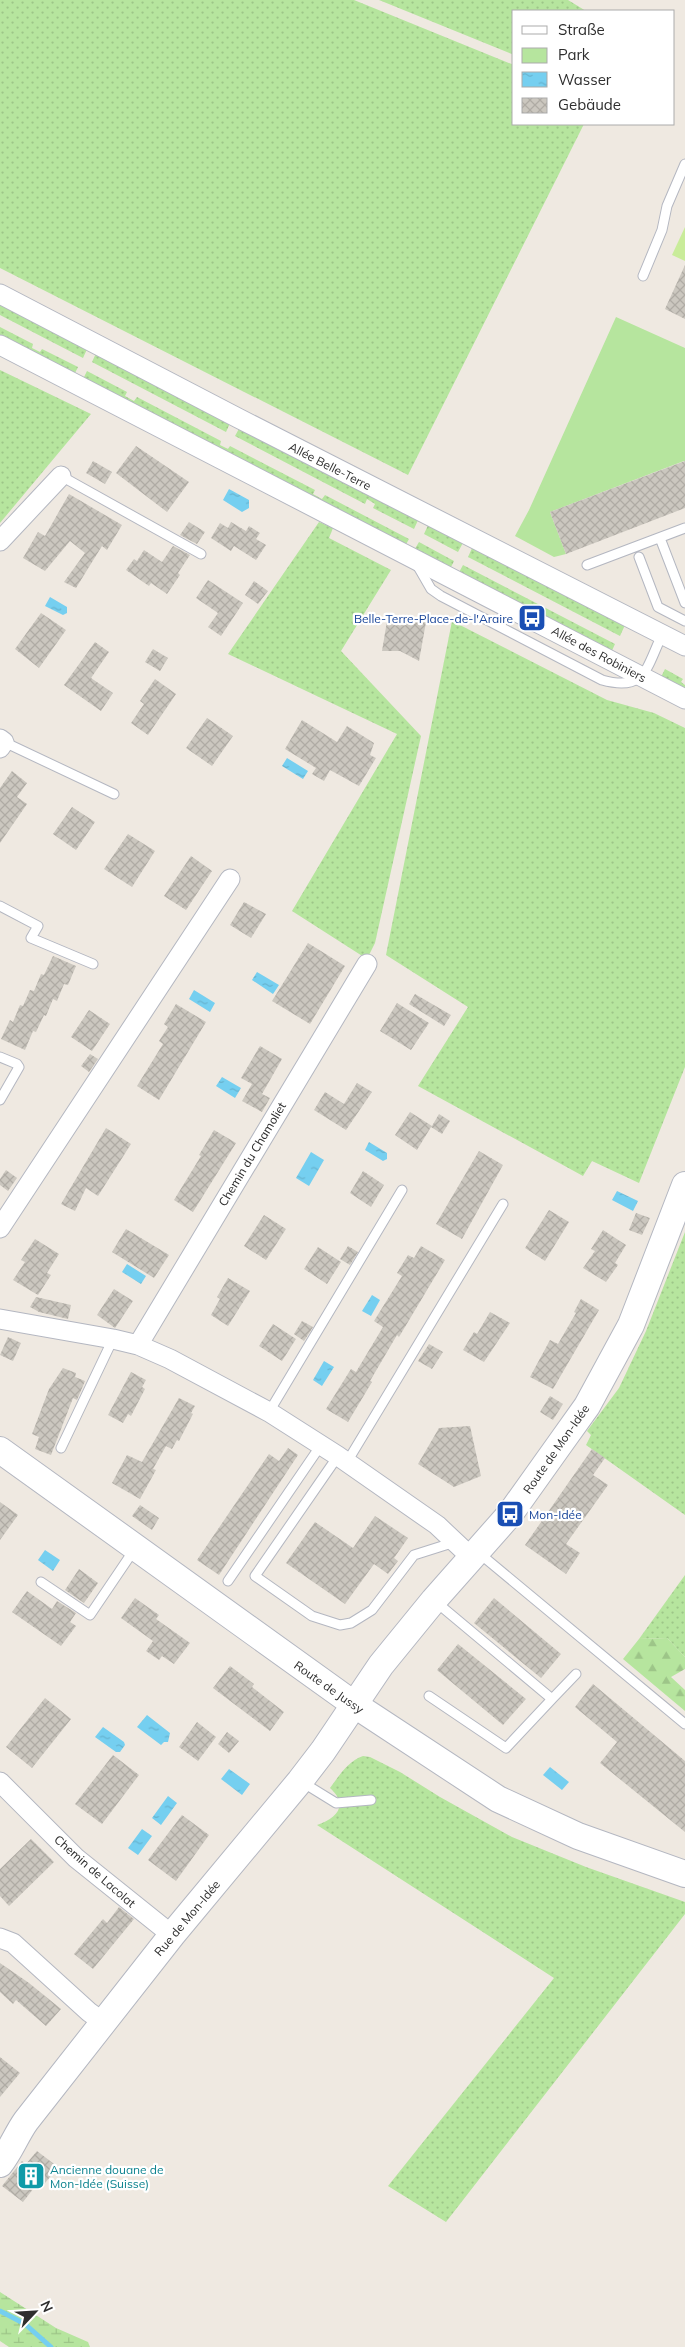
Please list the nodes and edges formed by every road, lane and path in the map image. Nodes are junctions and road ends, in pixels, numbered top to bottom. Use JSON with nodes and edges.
{"nodes":[{"id":1,"x":685,"y":164,"type":"edge"},
{"id":2,"x":643,"y":276,"type":"dead end"},
{"id":3,"x":0,"y":294,"type":"edge"},
{"id":4,"x":0,"y":346,"type":"edge"},
{"id":5,"x":61,"y":476,"type":"joint"},
{"id":6,"x":685,"y":528,"type":"edge"},
{"id":7,"x":660,"y":538,"type":"junction"},
{"id":8,"x":0,"y":541,"type":"edge"},
{"id":9,"x":201,"y":554,"type":"dead end"},
{"id":10,"x":639,"y":558,"type":"dead end"},
{"id":11,"x":586,"y":565,"type":"dead end"},
{"id":12,"x":685,"y":604,"type":"edge"},
{"id":13,"x":685,"y":621,"type":"edge"},
{"id":14,"x":662,"y":635,"type":"junction"},
{"id":15,"x":685,"y":646,"type":"edge"},
{"id":16,"x":642,"y":676,"type":"junction"},
{"id":17,"x":685,"y":699,"type":"edge"},
{"id":18,"x":1,"y":743,"type":"edge"},
{"id":19,"x":114,"y":794,"type":"dead end"},
{"id":20,"x":230,"y":879,"type":"dead end"},
{"id":21,"x":0,"y":906,"type":"edge"},
{"id":22,"x":93,"y":964,"type":"dead end"},
{"id":23,"x":367,"y":964,"type":"dead end"},
{"id":24,"x":0,"y":1057,"type":"edge"},
{"id":25,"x":0,"y":1100,"type":"edge"},
{"id":26,"x":685,"y":1185,"type":"edge"},
{"id":27,"x":402,"y":1190,"type":"dead end"},
{"id":28,"x":503,"y":1204,"type":"dead end"},
{"id":29,"x":0,"y":1228,"type":"edge"},
{"id":30,"x":0,"y":1320,"type":"edge"},
{"id":31,"x":113,"y":1339,"type":"junction"},
{"id":32,"x":138,"y":1345,"type":"junction"},
{"id":33,"x":269,"y":1412,"type":"junction"},
{"id":34,"x":320,"y":1445,"type":"junction"},
{"id":35,"x":61,"y":1448,"type":"dead end"},
{"id":36,"x":0,"y":1450,"type":"edge"},
{"id":37,"x":343,"y":1459,"type":"junction"},
{"id":38,"x":135,"y":1548,"type":"junction"},
{"id":39,"x":468,"y":1550,"type":"junction"},
{"id":40,"x":228,"y":1581,"type":"dead end"},
{"id":41,"x":41,"y":1582,"type":"dead end"},
{"id":42,"x":434,"y":1600,"type":"junction"},
{"id":43,"x":576,"y":1674,"type":"dead end"},
{"id":44,"x":430,"y":1696,"type":"dead end"},
{"id":45,"x":552,"y":1699,"type":"junction"},
{"id":46,"x":355,"y":1705,"type":"junction"},
{"id":47,"x":685,"y":1724,"type":"edge"},
{"id":48,"x":300,"y":1781,"type":"junction"},
{"id":49,"x":0,"y":1782,"type":"edge"},
{"id":50,"x":370,"y":1800,"type":"dead end"},
{"id":51,"x":685,"y":1874,"type":"edge"},
{"id":52,"x":172,"y":1936,"type":"junction"},
{"id":53,"x":0,"y":1938,"type":"edge"},
{"id":54,"x":103,"y":2022,"type":"junction"},
{"id":55,"x":9,"y":2139,"type":"edge"},
{"id":56,"x":0,"y":2164,"type":"edge"}],
"edges":[{"from":1,"to":2,"type":"lane"},
{"from":3,"to":14,"type":"street","name":"Allée Belle-Terre"},
{"from":4,"to":16,"type":"street","name":"Allée des Robiniers"},
{"from":5,"to":8,"type":"street"},
{"from":5,"to":9,"type":"lane"},
{"from":6,"to":7,"type":"lane"},
{"from":7,"to":11,"type":"lane"},
{"from":7,"to":12,"type":"lane"},
{"from":10,"to":13,"type":"lane"},
{"from":14,"to":15,"type":"street"},
{"from":14,"to":16,"type":"lane"},
{"from":16,"to":17,"type":"street","name":"Allée des Robiniers"},
{"from":18,"to":19,"type":"lane"},
{"from":20,"to":29,"type":"street"},
{"from":21,"to":22,"type":"lane"},
{"from":23,"to":32,"type":"street","name":"Chemin du Chamoliet"},
{"from":24,"to":25,"type":"lane"},
{"from":26,"to":39,"type":"main road","name":"Route de Mon-Idée"},
{"from":27,"to":33,"type":"lane"},
{"from":28,"to":37,"type":"lane"},
{"from":30,"to":31,"type":"street"},
{"from":31,"to":32,"type":"street"},
{"from":31,"to":35,"type":"lane"},
{"from":32,"to":33,"type":"street"},
{"from":33,"to":34,"type":"street"},
{"from":34,"to":37,"type":"street"},
{"from":34,"to":40,"type":"lane"},
{"from":36,"to":38,"type":"main road","name":"Route de Jussy"},
{"from":37,"to":39,"type":"street"},
{"from":37,"to":39,"type":"lane"},
{"from":38,"to":41,"type":"lane"},
{"from":38,"to":46,"type":"main road","name":"Route de Jussy"},
{"from":39,"to":42,"type":"main road","name":"Route de Mon-Idée"},
{"from":39,"to":47,"type":"lane"},
{"from":42,"to":45,"type":"lane"},
{"from":42,"to":46,"type":"main road","name":"Route de Mon-Idée"},
{"from":43,"to":45,"type":"lane"},
{"from":44,"to":45,"type":"lane"},
{"from":46,"to":48,"type":"main road","name":"Rue de Mon-Idée"},
{"from":46,"to":51,"type":"main road","name":"Route de Jussy"},
{"from":48,"to":50,"type":"lane"},
{"from":48,"to":52,"type":"main road","name":"Rue de Mon-Idée"},
{"from":49,"to":52,"type":"street","name":"Chemin de Lacolat"},
{"from":52,"to":54,"type":"main road","name":"Rue de Mon-Idée"},
{"from":53,"to":54,"type":"street"},
{"from":54,"to":55,"type":"main road","name":"Rue de Mon-Idée"},
{"from":55,"to":56,"type":"main road","name":"Rue de Mon-Idée"}]}
